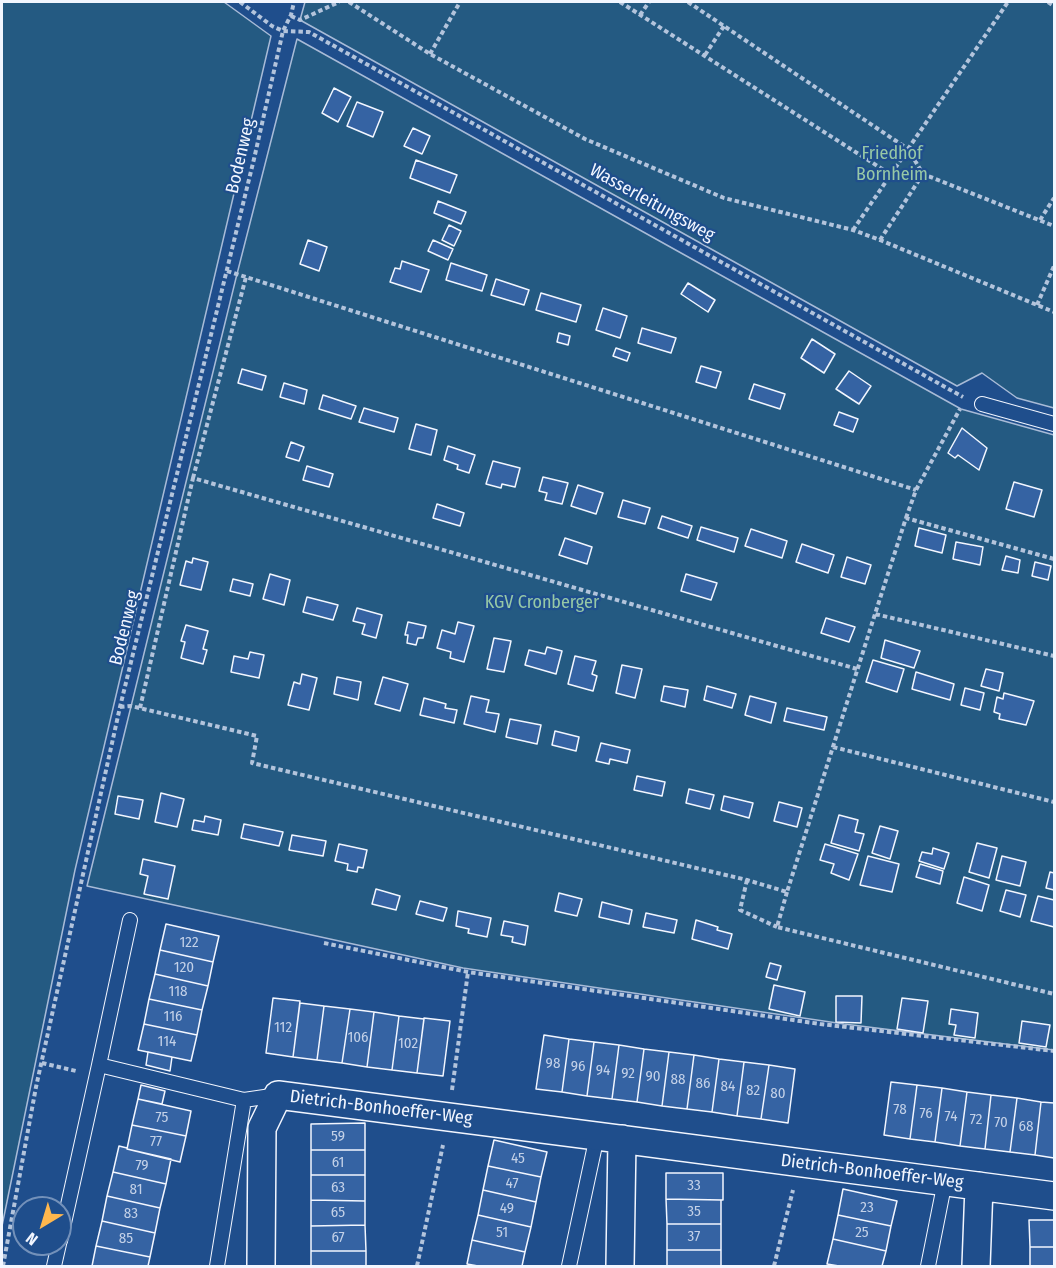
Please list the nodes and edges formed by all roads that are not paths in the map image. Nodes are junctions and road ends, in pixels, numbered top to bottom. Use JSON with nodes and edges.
{"nodes":[{"id":1,"x":982,"y":404,"type":"road end"},
{"id":2,"x":1054,"y":424,"type":"edge"},
{"id":3,"x":130,"y":920,"type":"dead end"},
{"id":4,"x":99,"y":1065,"type":"junction"},
{"id":5,"x":278,"y":1095,"type":"junction"},
{"id":6,"x":244,"y":1100,"type":"junction"},
{"id":7,"x":609,"y":1138,"type":"junction"},
{"id":8,"x":945,"y":1181,"type":"junction"},
{"id":9,"x":979,"y":1186,"type":"junction"},
{"id":10,"x":70,"y":1196,"type":"edge"},
{"id":11,"x":1054,"y":1196,"type":"edge"},
{"id":12,"x":217,"y":1266,"type":"edge"},
{"id":13,"x":261,"y":1266,"type":"edge"},
{"id":14,"x":569,"y":1266,"type":"edge"},
{"id":15,"x":620,"y":1266,"type":"edge"},
{"id":16,"x":928,"y":1266,"type":"edge"},
{"id":17,"x":976,"y":1266,"type":"edge"}],
"edges":[{"from":1,"to":2,"type":"lane"},
{"from":3,"to":4,"type":"lane"},
{"from":4,"to":6,"type":"lane"},
{"from":4,"to":10,"type":"lane"},
{"from":5,"to":6,"type":"lane"},
{"from":5,"to":7,"type":"street","name":"Dietrich-Bonhoeffer-Weg"},
{"from":5,"to":13,"type":"street","name":"Dietrich-Bonhoeffer-Weg"},
{"from":6,"to":12,"type":"lane"},
{"from":7,"to":8,"type":"street","name":"Dietrich-Bonhoeffer-Weg"},
{"from":7,"to":14,"type":"lane"},
{"from":7,"to":15,"type":"street"},
{"from":8,"to":9,"type":"street","name":"Dietrich-Bonhoeffer-Weg"},
{"from":8,"to":16,"type":"lane"},
{"from":9,"to":11,"type":"street","name":"Dietrich-Bonhoeffer-Weg"},
{"from":9,"to":17,"type":"street","name":"Dietrich-Bonhoeffer-Weg"}]}
